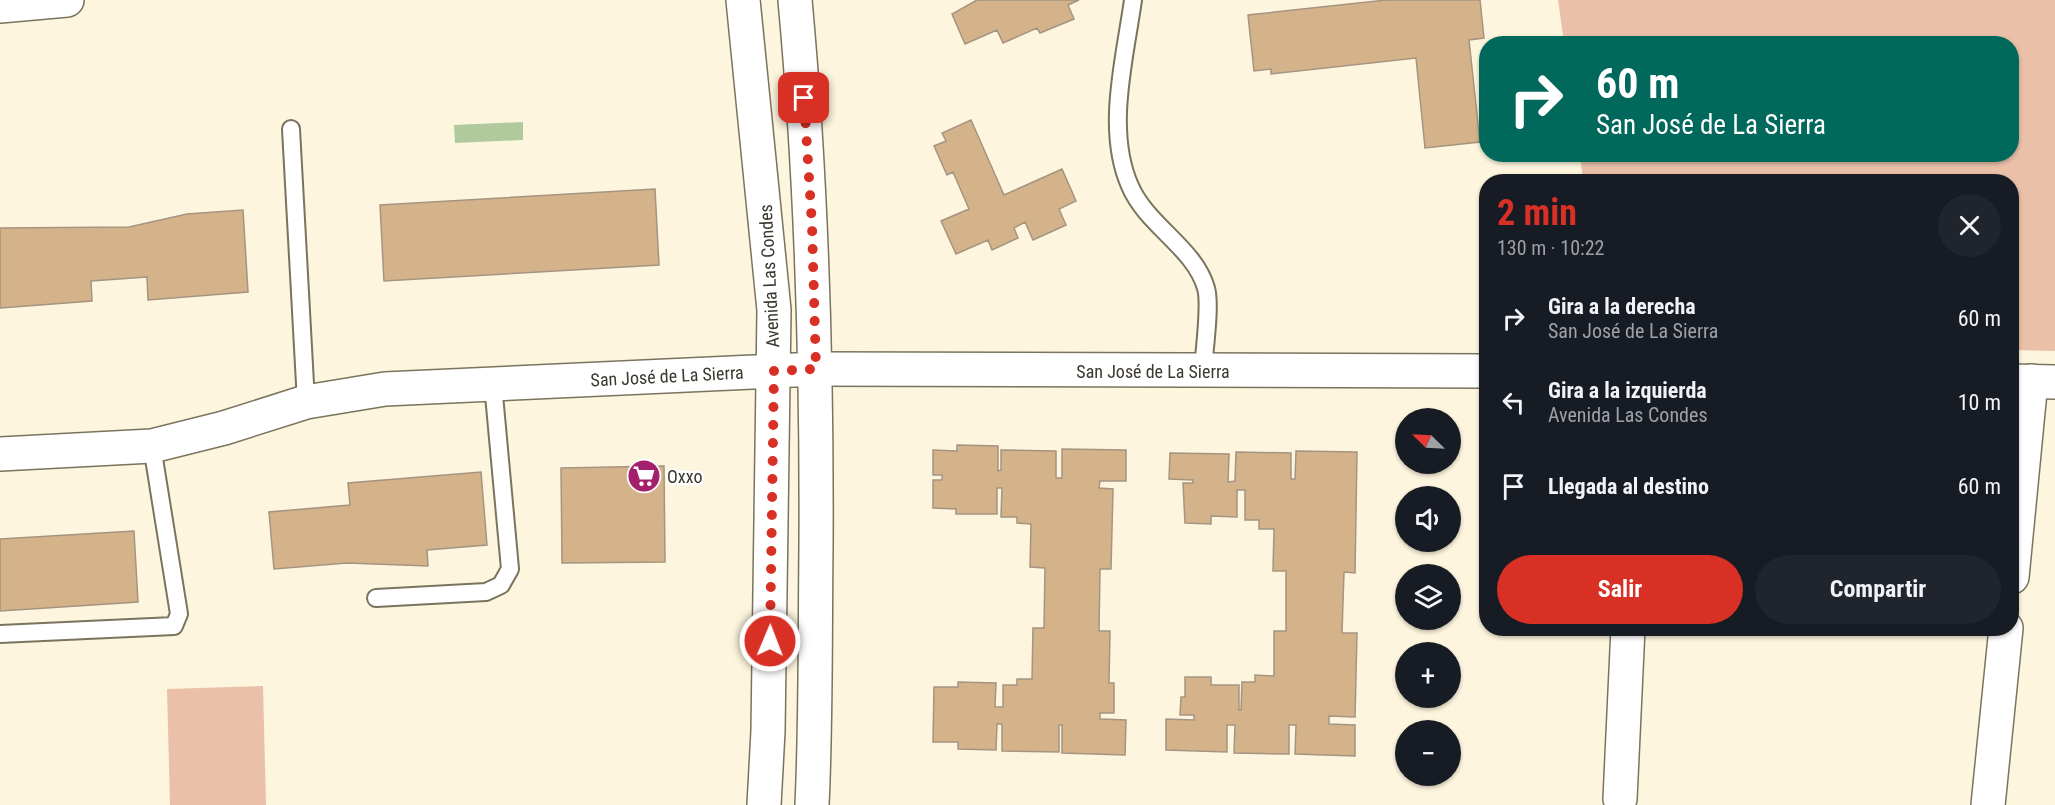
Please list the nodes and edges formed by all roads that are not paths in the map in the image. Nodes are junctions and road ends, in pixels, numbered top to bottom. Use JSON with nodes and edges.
{"nodes":[{"id":1,"x":67,"y":0,"type":"edge"},
{"id":2,"x":743,"y":0,"type":"edge"},
{"id":3,"x":795,"y":0,"type":"edge"},
{"id":4,"x":1133,"y":0,"type":"edge"},
{"id":5,"x":0,"y":6,"type":"edge"},
{"id":6,"x":291,"y":129,"type":"dead end"},
{"id":7,"x":816,"y":369,"type":"junction"},
{"id":8,"x":774,"y":371,"type":"junction"},
{"id":9,"x":1203,"y":371,"type":"junction"},
{"id":10,"x":1479,"y":371,"type":"edge"},
{"id":11,"x":2033,"y":381,"type":"edge"},
{"id":12,"x":493,"y":384,"type":"junction"},
{"id":13,"x":306,"y":402,"type":"junction"},
{"id":14,"x":152,"y":446,"type":"junction"},
{"id":15,"x":0,"y":454,"type":"edge"},
{"id":16,"x":2019,"y":512,"type":"edge"},
{"id":17,"x":376,"y":598,"type":"dead end"},
{"id":18,"x":0,"y":634,"type":"edge"},
{"id":19,"x":1628,"y":636,"type":"edge"},
{"id":20,"x":2005,"y":636,"type":"edge"},
{"id":21,"x":1620,"y":799,"type":"dead end"},
{"id":22,"x":764,"y":805,"type":"edge"},
{"id":23,"x":812,"y":805,"type":"edge"},
{"id":24,"x":1988,"y":805,"type":"edge"}],
"edges":[{"from":1,"to":5,"type":"main road"},
{"from":2,"to":8,"type":"main road","name":"Avenida Las Condes"},
{"from":3,"to":7,"type":"main road"},
{"from":4,"to":9,"type":"lane"},
{"from":6,"to":13,"type":"lane"},
{"from":7,"to":8,"type":"main road","name":"San José de La Sierra"},
{"from":7,"to":9,"type":"main road","name":"San José de La Sierra"},
{"from":7,"to":23,"type":"main road"},
{"from":8,"to":12,"type":"main road","name":"San José de La Sierra"},
{"from":8,"to":22,"type":"main road","name":"Avenida Las Condes"},
{"from":9,"to":10,"type":"main road","name":"San José de La Sierra"},
{"from":11,"to":16,"type":"main road"},
{"from":12,"to":13,"type":"main road","name":"San José de La Sierra"},
{"from":12,"to":17,"type":"lane"},
{"from":13,"to":14,"type":"main road","name":"San José de La Sierra"},
{"from":14,"to":15,"type":"main road","name":"San José de La Sierra"},
{"from":14,"to":18,"type":"lane"},
{"from":19,"to":21,"type":"main road"},
{"from":20,"to":24,"type":"main road"}]}
